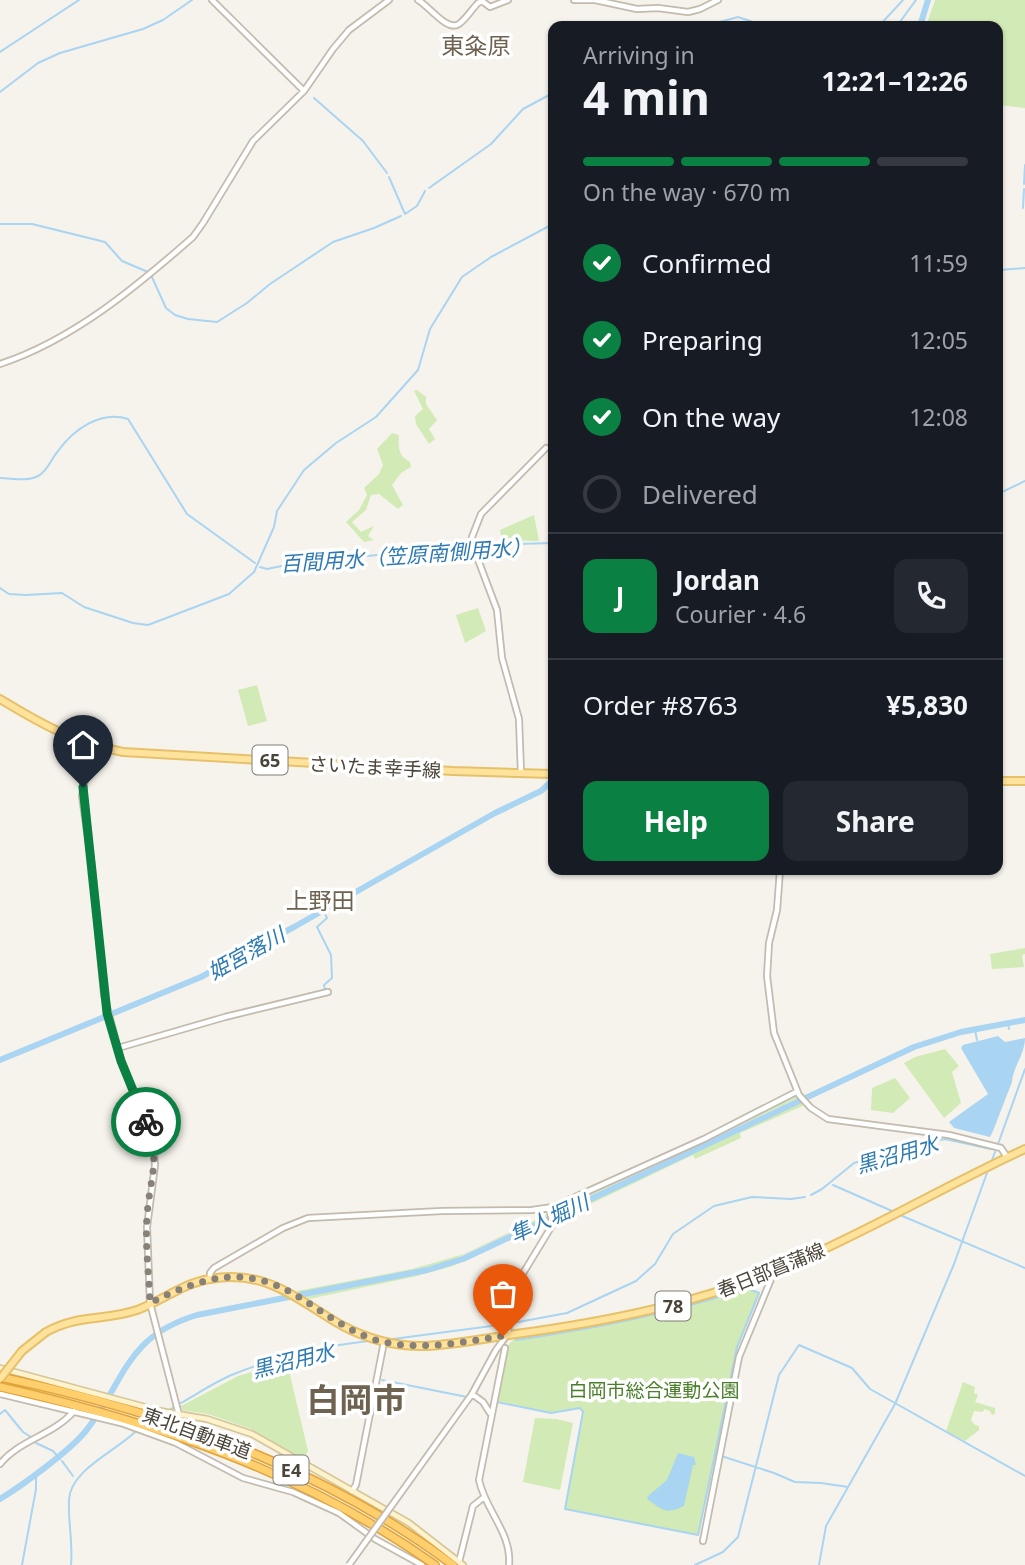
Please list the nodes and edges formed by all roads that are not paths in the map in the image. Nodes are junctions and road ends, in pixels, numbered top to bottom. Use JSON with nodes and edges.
{"nodes":[{"id":1,"x":212,"y":0,"type":"edge"},
{"id":2,"x":389,"y":0,"type":"edge"},
{"id":3,"x":418,"y":0,"type":"edge"},
{"id":4,"x":508,"y":0,"type":"edge"},
{"id":5,"x":574,"y":0,"type":"edge"},
{"id":6,"x":718,"y":0,"type":"edge"},
{"id":7,"x":304,"y":91,"type":"junction"},
{"id":8,"x":0,"y":364,"type":"edge"},
{"id":9,"x":546,"y":448,"type":"dead end"},
{"id":10,"x":0,"y":699,"type":"edge"},
{"id":11,"x":91,"y":746,"type":"junction"},
{"id":12,"x":521,"y":773,"type":"junction"},
{"id":13,"x":548,"y":774,"type":"edge"},
{"id":14,"x":1003,"y":780,"type":"edge"},
{"id":15,"x":1025,"y":781,"type":"edge"},
{"id":16,"x":779,"y":875,"type":"edge"},
{"id":17,"x":328,"y":992,"type":"dead end"},
{"id":18,"x":118,"y":1048,"type":"junction"},
{"id":19,"x":797,"y":1093,"type":"junction"},
{"id":20,"x":1025,"y":1149,"type":"edge"},
{"id":21,"x":1007,"y":1157,"type":"junction"},
{"id":22,"x":549,"y":1210,"type":"junction"},
{"id":23,"x":775,"y":1271,"type":"junction"},
{"id":24,"x":210,"y":1279,"type":"junction"},
{"id":25,"x":150,"y":1303,"type":"junction"},
{"id":26,"x":507,"y":1335,"type":"junction"},
{"id":27,"x":384,"y":1342,"type":"junction"},
{"id":28,"x":505,"y":1348,"type":"dead end"},
{"id":29,"x":0,"y":1368,"type":"edge"},
{"id":30,"x":0,"y":1378,"type":"edge"},
{"id":31,"x":0,"y":1387,"type":"edge"},
{"id":32,"x":0,"y":1394,"type":"edge"},
{"id":33,"x":472,"y":1394,"type":"junction"},
{"id":34,"x":93,"y":1395,"type":"junction"},
{"id":35,"x":117,"y":1402,"type":"junction"},
{"id":36,"x":85,"y":1410,"type":"junction"},
{"id":37,"x":74,"y":1411,"type":"junction"},
{"id":38,"x":178,"y":1415,"type":"junction"},
{"id":39,"x":491,"y":1416,"type":"junction"},
{"id":40,"x":109,"y":1417,"type":"junction"},
{"id":41,"x":0,"y":1464,"type":"edge"},
{"id":42,"x":352,"y":1491,"type":"junction"},
{"id":43,"x":483,"y":1498,"type":"junction"},
{"id":44,"x":703,"y":1541,"type":"dead end"},
{"id":45,"x":459,"y":1564,"type":"edge"},
{"id":46,"x":349,"y":1565,"type":"edge"},
{"id":47,"x":422,"y":1565,"type":"edge"},
{"id":48,"x":435,"y":1565,"type":"edge"},
{"id":49,"x":509,"y":1565,"type":"edge"}],
"edges":[{"from":1,"to":7,"type":"street"},
{"from":2,"to":7,"type":"street"},
{"from":3,"to":4,"type":"street"},
{"from":5,"to":6,"type":"street"},
{"from":7,"to":8,"type":"street"},
{"from":9,"to":12,"type":"street"},
{"from":10,"to":11,"type":"main road","name":"さいたま幸手線","number":"65"},
{"from":11,"to":12,"type":"main road","name":"さいたま幸手線","number":"65"},
{"from":11,"to":18,"type":"street"},
{"from":12,"to":13,"type":"main road","name":"さいたま幸手線","number":"65"},
{"from":14,"to":15,"type":"main road"},
{"from":16,"to":19,"type":"street"},
{"from":17,"to":18,"type":"street"},
{"from":18,"to":25,"type":"street"},
{"from":19,"to":21,"type":"street"},
{"from":19,"to":22,"type":"street"},
{"from":20,"to":21,"type":"main road","name":"春日部菖蒲線","number":"78"},
{"from":21,"to":23,"type":"main road","name":"春日部菖蒲線","number":"78"},
{"from":22,"to":24,"type":"street"},
{"from":22,"to":26,"type":"street"},
{"from":23,"to":26,"type":"main road","name":"春日部菖蒲線","number":"78"},
{"from":23,"to":44,"type":"street"},
{"from":24,"to":25,"type":"main road","name":"春日部菖蒲線","number":"78"},
{"from":24,"to":27,"type":"main road","name":"春日部菖蒲線","number":"78"},
{"from":25,"to":30,"type":"main road","name":"春日部菖蒲線","number":"78","bridge":true},
{"from":25,"to":38,"type":"street"},
{"from":26,"to":27,"type":"main road","name":"春日部菖蒲線","number":"78"},
{"from":26,"to":33,"type":"street"},
{"from":27,"to":42,"type":"street"},
{"from":28,"to":39,"type":"street"},
{"from":29,"to":34,"type":"main road"},
{"from":30,"to":34,"type":"highway","name":"東北自動車道","number":"E4"},
{"from":31,"to":36,"type":"highway","name":"東北自動車道","number":"E4"},
{"from":32,"to":37,"type":"street"},
{"from":33,"to":39,"type":"street"},
{"from":33,"to":46,"type":"street","bridge":true},
{"from":34,"to":35,"type":"highway","name":"東北自動車道","number":"E4"},
{"from":35,"to":38,"type":"main road"},
{"from":35,"to":45,"type":"highway","name":"東北自動車道","number":"E4"},
{"from":36,"to":37,"type":"street"},
{"from":36,"to":40,"type":"highway","name":"東北自動車道","number":"E4"},
{"from":37,"to":41,"type":"street"},
{"from":38,"to":42,"type":"main road"},
{"from":39,"to":43,"type":"street"},
{"from":40,"to":47,"type":"street"},
{"from":40,"to":48,"type":"highway","name":"東北自動車道","number":"E4"},
{"from":42,"to":45,"type":"main road"},
{"from":43,"to":45,"type":"street"},
{"from":43,"to":49,"type":"street"}]}
